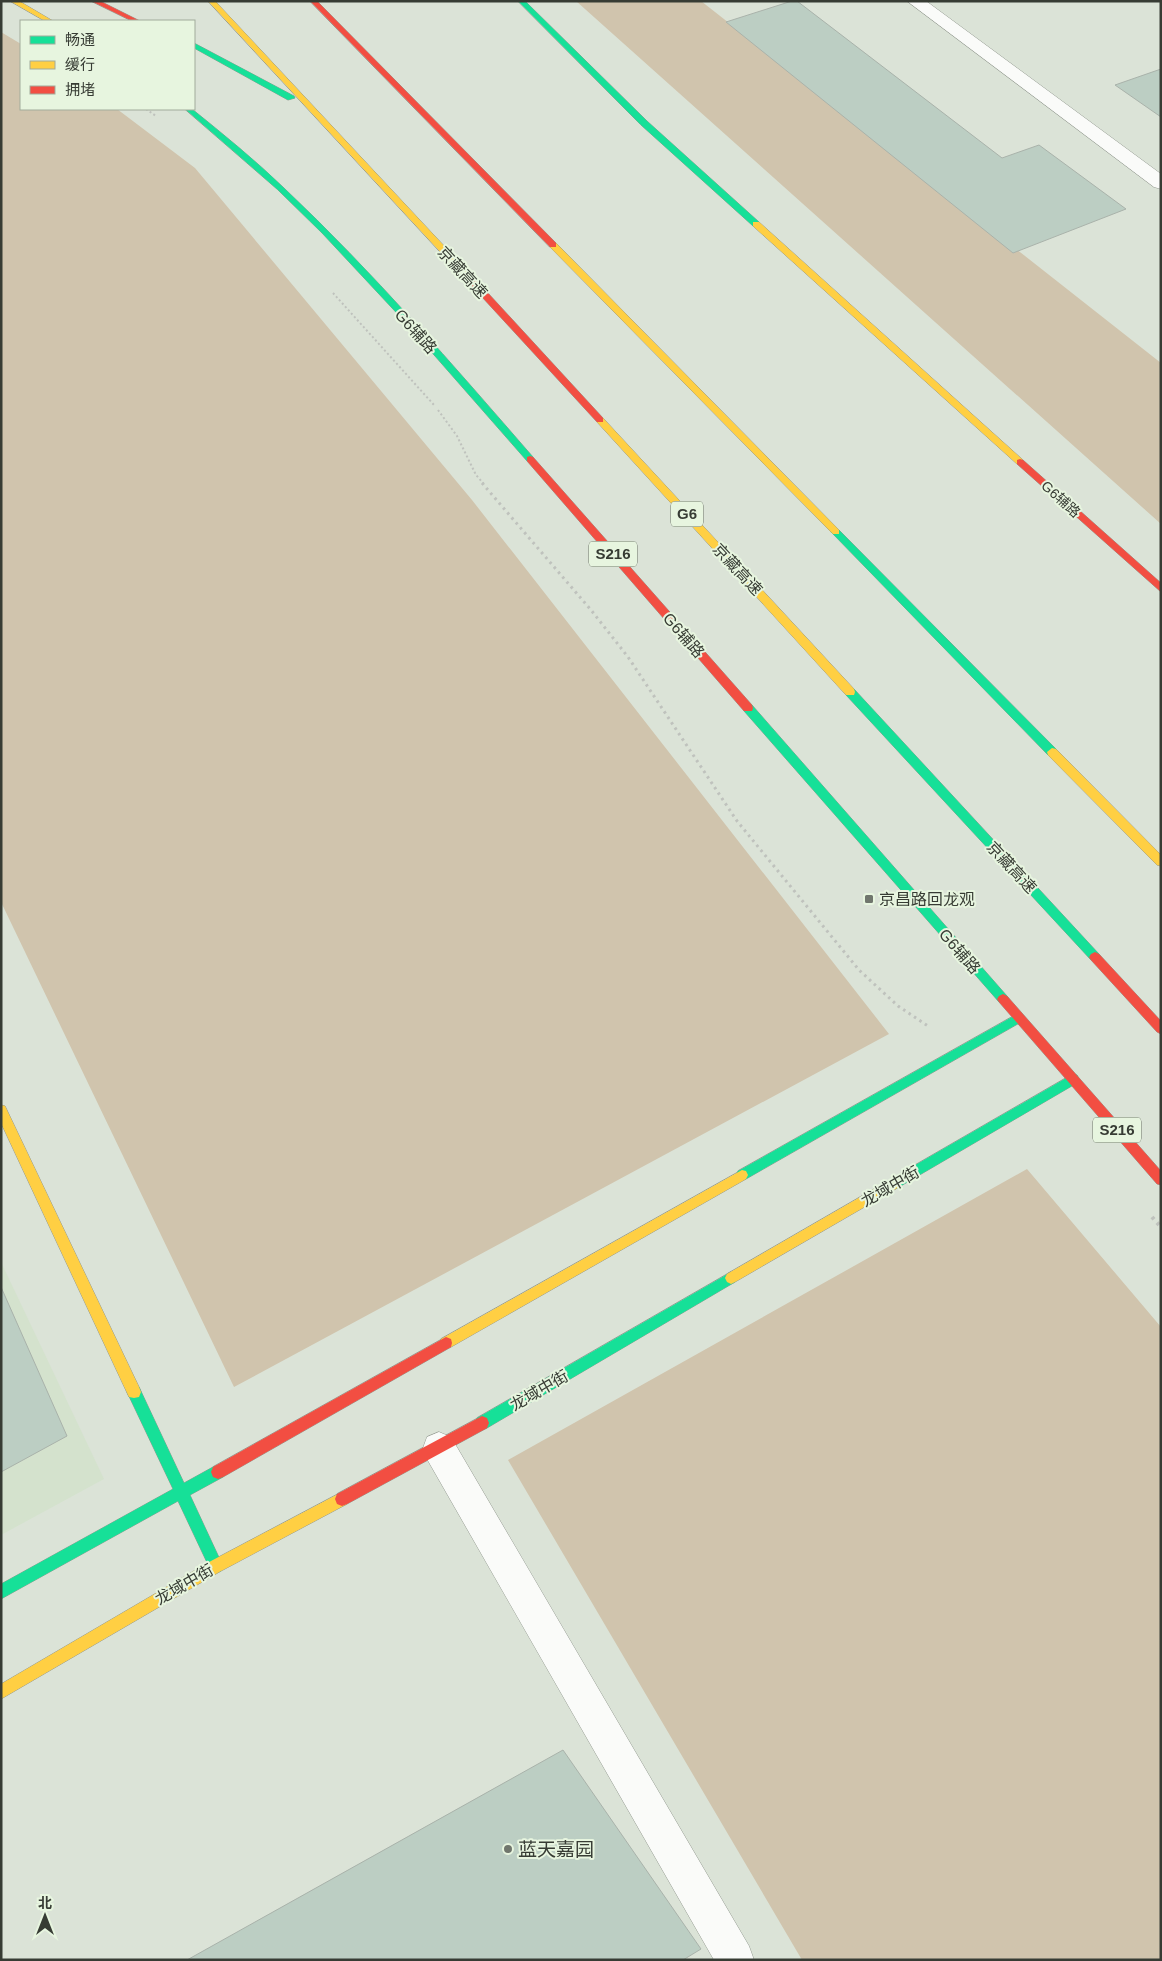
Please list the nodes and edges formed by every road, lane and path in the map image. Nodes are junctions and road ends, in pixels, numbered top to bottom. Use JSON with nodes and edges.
{"nodes":[{"id":1,"x":13,"y":1,"type":"edge"},
{"id":2,"x":94,"y":1,"type":"edge"},
{"id":3,"x":212,"y":1,"type":"edge"},
{"id":4,"x":314,"y":1,"type":"edge"},
{"id":5,"x":521,"y":1,"type":"edge"},
{"id":6,"x":915,"y":1,"type":"edge"},
{"id":7,"x":48,"y":20,"type":"edge"},
{"id":8,"x":135,"y":20,"type":"edge"},
{"id":9,"x":195,"y":46,"type":"edge"},
{"id":10,"x":147,"y":110,"type":"edge"},
{"id":11,"x":189,"y":110,"type":"edge"},
{"id":12,"x":315,"y":111,"type":"junction"},
{"id":13,"x":161,"y":120,"type":"dead end"},
{"id":14,"x":1161,"y":183,"type":"edge"},
{"id":15,"x":326,"y":286,"type":"dead end"},
{"id":16,"x":1161,"y":589,"type":"edge"},
{"id":17,"x":1161,"y":862,"type":"edge"},
{"id":18,"x":1019,"y":1018,"type":"junction"},
{"id":19,"x":1161,"y":1028,"type":"edge"},
{"id":20,"x":963,"y":1050,"type":"junction"},
{"id":21,"x":1073,"y":1080,"type":"junction"},
{"id":22,"x":1,"y":1110,"type":"edge"},
{"id":23,"x":1161,"y":1180,"type":"edge"},
{"id":24,"x":1148,"y":1212,"type":"dead end"},
{"id":25,"x":1161,"y":1227,"type":"edge"},
{"id":26,"x":439,"y":1448,"type":"junction"},
{"id":27,"x":181,"y":1493,"type":"junction"},
{"id":28,"x":216,"y":1566,"type":"junction"},
{"id":29,"x":1,"y":1592,"type":"edge"},
{"id":30,"x":1,"y":1692,"type":"edge"},
{"id":31,"x":735,"y":1960,"type":"edge"}],
"edges":[{"from":1,"to":7,"type":"main road"},
{"from":2,"to":8,"type":"main road"},
{"from":3,"to":12,"type":"main road","name":"京藏高速","number":"G6"},
{"from":4,"to":17,"type":"main road"},
{"from":5,"to":16,"type":"main road","name":"G6辅路"},
{"from":6,"to":14,"type":"street"},
{"from":9,"to":12,"type":"main road"},
{"from":10,"to":13,"type":"path"},
{"from":11,"to":18,"type":"main road","name":"G6辅路","number":"S216"},
{"from":12,"to":19,"type":"main road","name":"京藏高速","number":"G6"},
{"from":15,"to":20,"type":"path"},
{"from":18,"to":20,"type":"main road"},
{"from":18,"to":21,"type":"main road","name":"G6辅路","number":"S216"},
{"from":20,"to":27,"type":"main road"},
{"from":21,"to":23,"type":"main road","name":"G6辅路","number":"S216"},
{"from":21,"to":26,"type":"main road","name":"龙域中街"},
{"from":22,"to":27,"type":"main road"},
{"from":24,"to":25,"type":"path"},
{"from":26,"to":28,"type":"main road","name":"龙域中街"},
{"from":26,"to":31,"type":"street"},
{"from":27,"to":28,"type":"main road"},
{"from":27,"to":29,"type":"main road"},
{"from":28,"to":30,"type":"main road","name":"龙域中街"}]}
